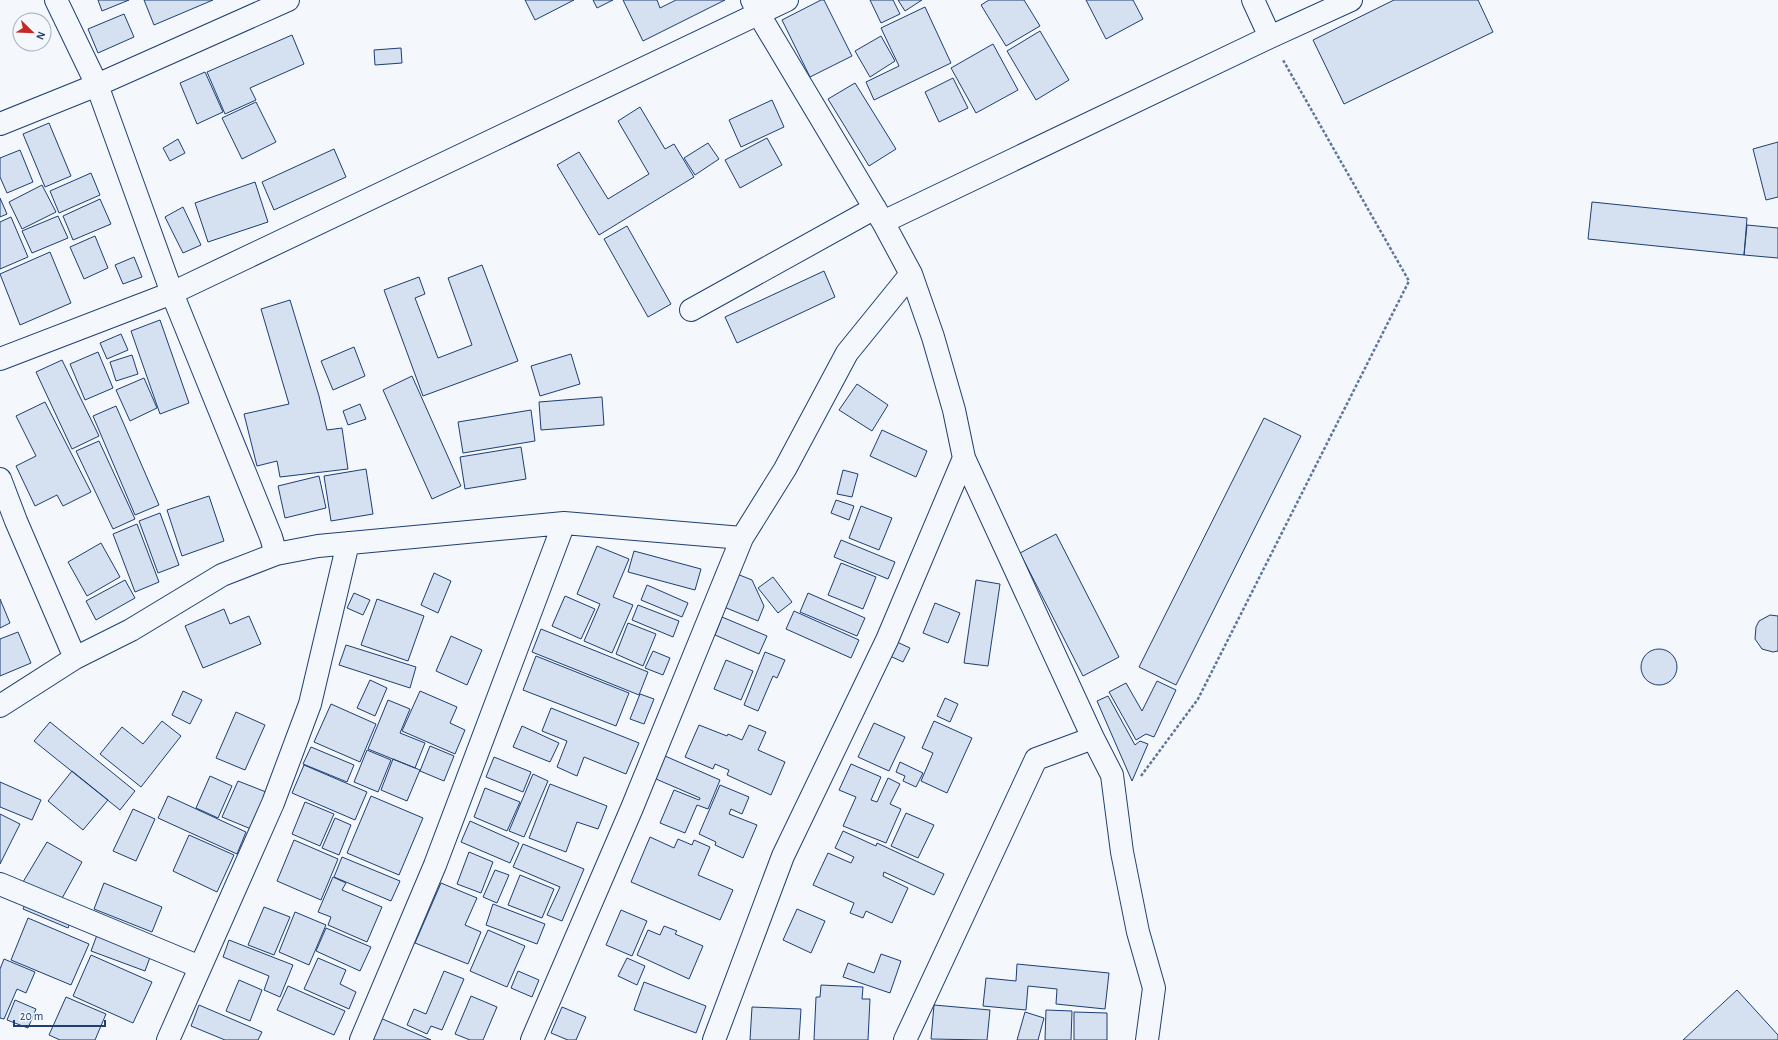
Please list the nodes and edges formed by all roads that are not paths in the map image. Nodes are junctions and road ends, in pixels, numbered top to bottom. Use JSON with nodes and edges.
{"nodes":[{"id":1,"x":56,"y":0,"type":"edge"},
{"id":2,"x":288,"y":0,"type":"edge"},
{"id":3,"x":787,"y":0,"type":"edge"},
{"id":4,"x":1253,"y":0,"type":"edge"},
{"id":5,"x":1351,"y":0,"type":"edge"},
{"id":6,"x":755,"y":7,"type":"edge"},
{"id":7,"x":1270,"y":37,"type":"junction"},
{"id":8,"x":96,"y":85,"type":"junction"},
{"id":9,"x":0,"y":124,"type":"edge"},
{"id":10,"x":879,"y":215,"type":"junction"},
{"id":11,"x":911,"y":274,"type":"junction"},
{"id":12,"x":172,"y":293,"type":"junction"},
{"id":13,"x":691,"y":310,"type":"dead end"},
{"id":14,"x":0,"y":359,"type":"edge"},
{"id":15,"x":964,"y":458,"type":"junction"},
{"id":16,"x":0,"y":479,"type":"edge"},
{"id":17,"x":564,"y":523,"type":"junction"},
{"id":18,"x":742,"y":538,"type":"junction"},
{"id":19,"x":348,"y":543,"type":"junction"},
{"id":20,"x":276,"y":554,"type":"junction"},
{"id":21,"x":75,"y":658,"type":"junction"},
{"id":22,"x":0,"y":706,"type":"edge"},
{"id":23,"x":1093,"y":738,"type":"junction"},
{"id":24,"x":0,"y":884,"type":"edge"},
{"id":25,"x":200,"y":967,"type":"junction"},
{"id":26,"x":168,"y":1040,"type":"edge"},
{"id":27,"x":361,"y":1040,"type":"edge"},
{"id":28,"x":532,"y":1040,"type":"edge"},
{"id":29,"x":714,"y":1040,"type":"edge"},
{"id":30,"x":905,"y":1040,"type":"edge"},
{"id":31,"x":1147,"y":1040,"type":"edge"}],
"edges":[{"from":1,"to":8,"type":"street"},
{"from":2,"to":8,"type":"street"},
{"from":3,"to":6,"type":"street"},
{"from":4,"to":7,"type":"street"},
{"from":5,"to":7,"type":"street"},
{"from":6,"to":10,"type":"street"},
{"from":6,"to":12,"type":"street"},
{"from":7,"to":10,"type":"street"},
{"from":8,"to":9,"type":"street"},
{"from":8,"to":12,"type":"street"},
{"from":10,"to":11,"type":"street"},
{"from":10,"to":13,"type":"street"},
{"from":11,"to":15,"type":"street"},
{"from":11,"to":18,"type":"street"},
{"from":12,"to":14,"type":"street"},
{"from":12,"to":20,"type":"street"},
{"from":15,"to":23,"type":"street"},
{"from":15,"to":29,"type":"street"},
{"from":16,"to":21,"type":"street"},
{"from":17,"to":18,"type":"street"},
{"from":17,"to":19,"type":"street"},
{"from":17,"to":27,"type":"street"},
{"from":18,"to":28,"type":"street"},
{"from":19,"to":20,"type":"street"},
{"from":19,"to":25,"type":"street"},
{"from":20,"to":21,"type":"street"},
{"from":21,"to":22,"type":"street"},
{"from":23,"to":30,"type":"street"},
{"from":23,"to":31,"type":"street"},
{"from":24,"to":25,"type":"street"},
{"from":25,"to":26,"type":"street"}]}
